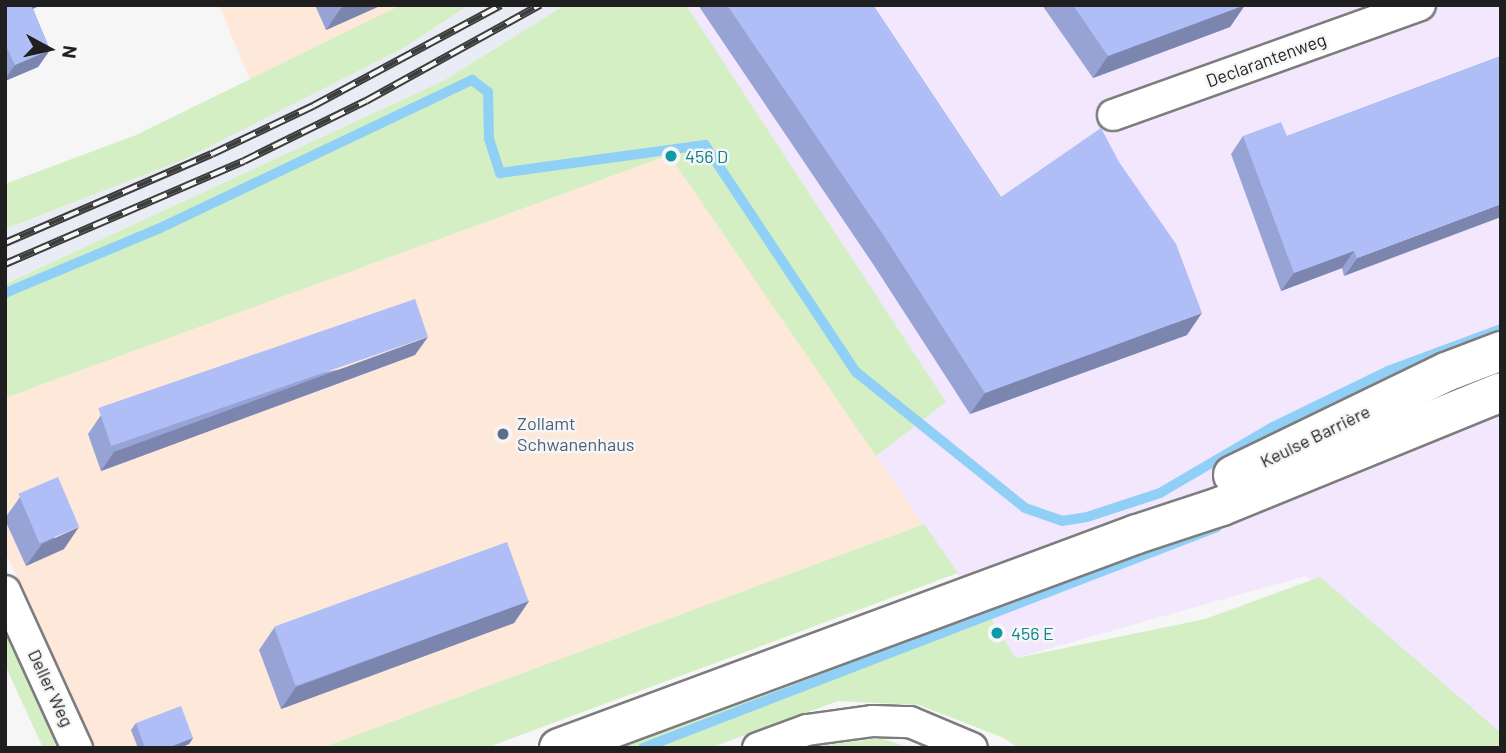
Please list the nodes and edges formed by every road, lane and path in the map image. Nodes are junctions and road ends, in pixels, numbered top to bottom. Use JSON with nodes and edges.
{"nodes":[{"id":1,"x":1420,"y":5,"type":"edge"},
{"id":2,"x":1113,"y":115,"type":"dead end"},
{"id":3,"x":1501,"y":351,"type":"edge"},
{"id":4,"x":1501,"y":392,"type":"edge"},
{"id":5,"x":1137,"y":534,"type":"junction"},
{"id":6,"x":5,"y":591,"type":"edge"},
{"id":7,"x":77,"y":748,"type":"edge"},
{"id":8,"x":559,"y":748,"type":"edge"},
{"id":9,"x":758,"y":748,"type":"edge"},
{"id":10,"x":972,"y":748,"type":"edge"}],
"edges":[{"from":1,"to":2,"type":"street","name":"Declarantenweg"},
{"from":3,"to":5,"type":"main road","name":"Keulse Barrière"},
{"from":4,"to":5,"type":"main road","name":"Keulse Barrière"},
{"from":5,"to":8,"type":"main road","name":"Keulse Barrière"},
{"from":6,"to":7,"type":"street","name":"Deller Weg"},
{"from":9,"to":10,"type":"street"}]}
